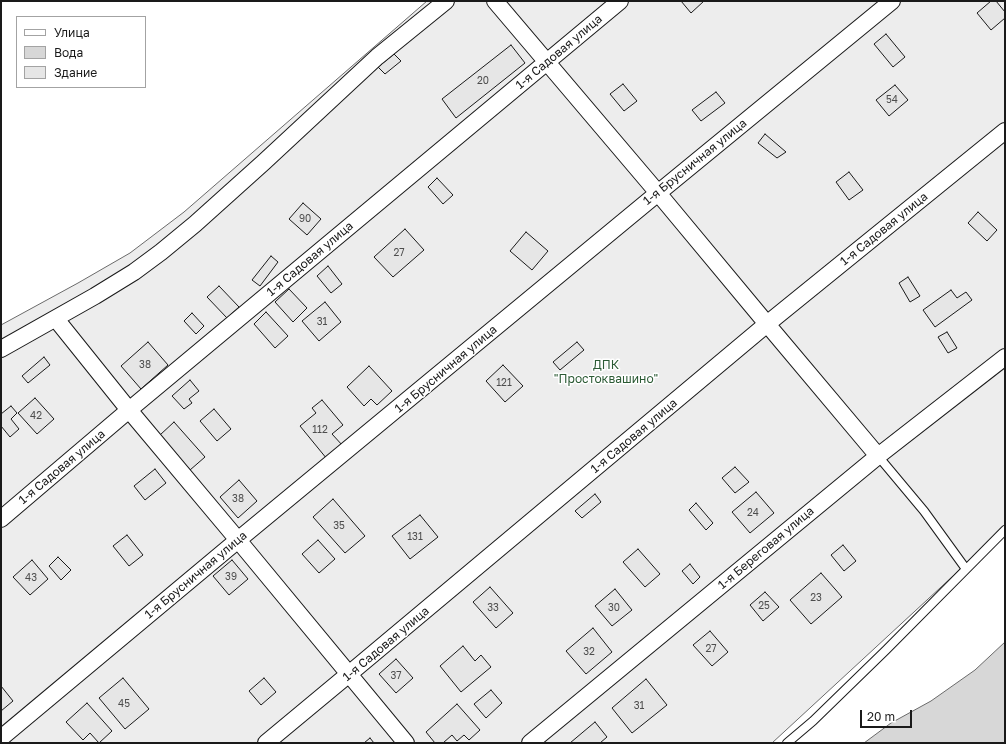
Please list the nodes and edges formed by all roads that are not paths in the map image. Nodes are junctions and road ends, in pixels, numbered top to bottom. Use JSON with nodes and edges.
{"nodes":[{"id":1,"x":446,"y":1,"type":"edge"},
{"id":2,"x":495,"y":1,"type":"edge"},
{"id":3,"x":620,"y":1,"type":"edge"},
{"id":4,"x":892,"y":1,"type":"edge"},
{"id":5,"x":546,"y":62,"type":"junction"},
{"id":6,"x":1005,"y":131,"type":"edge"},
{"id":7,"x":658,"y":193,"type":"junction"},
{"id":8,"x":56,"y":319,"type":"junction"},
{"id":9,"x":767,"y":324,"type":"junction"},
{"id":10,"x":1,"y":350,"type":"edge"},
{"id":11,"x":1005,"y":357,"type":"edge"},
{"id":12,"x":129,"y":410,"type":"junction"},
{"id":13,"x":878,"y":456,"type":"junction"},
{"id":14,"x":1,"y":519,"type":"edge"},
{"id":15,"x":1005,"y":530,"type":"edge"},
{"id":16,"x":238,"y":540,"type":"junction"},
{"id":17,"x":966,"y":569,"type":"junction"},
{"id":18,"x":349,"y":674,"type":"junction"},
{"id":19,"x":1,"y":738,"type":"edge"},
{"id":20,"x":266,"y":743,"type":"edge"},
{"id":21,"x":406,"y":743,"type":"edge"},
{"id":22,"x":530,"y":743,"type":"edge"},
{"id":23,"x":787,"y":743,"type":"edge"}],
"edges":[{"from":1,"to":8,"type":"street"},
{"from":2,"to":5,"type":"street"},
{"from":3,"to":5,"type":"street","name":"1-я Садовая улица"},
{"from":4,"to":7,"type":"street","name":"1-я Брусничная улица"},
{"from":5,"to":7,"type":"street"},
{"from":5,"to":12,"type":"street","name":"1-я Садовая улица"},
{"from":6,"to":9,"type":"street","name":"1-я Садовая улица"},
{"from":7,"to":9,"type":"street"},
{"from":7,"to":16,"type":"street","name":"1-я Брусничная улица"},
{"from":8,"to":10,"type":"street"},
{"from":8,"to":12,"type":"street"},
{"from":9,"to":13,"type":"street"},
{"from":9,"to":18,"type":"street","name":"1-я Садовая улица"},
{"from":11,"to":13,"type":"street","name":"1-я Береговая улица"},
{"from":12,"to":14,"type":"street","name":"1-я Садовая улица"},
{"from":12,"to":16,"type":"street"},
{"from":13,"to":17,"type":"lane"},
{"from":13,"to":22,"type":"street","name":"1-я Береговая улица"},
{"from":15,"to":17,"type":"lane"},
{"from":16,"to":18,"type":"street"},
{"from":16,"to":19,"type":"street","name":"1-я Брусничная улица"},
{"from":17,"to":23,"type":"lane"},
{"from":18,"to":20,"type":"street","name":"1-я Садовая улица"},
{"from":18,"to":21,"type":"street"}]}
